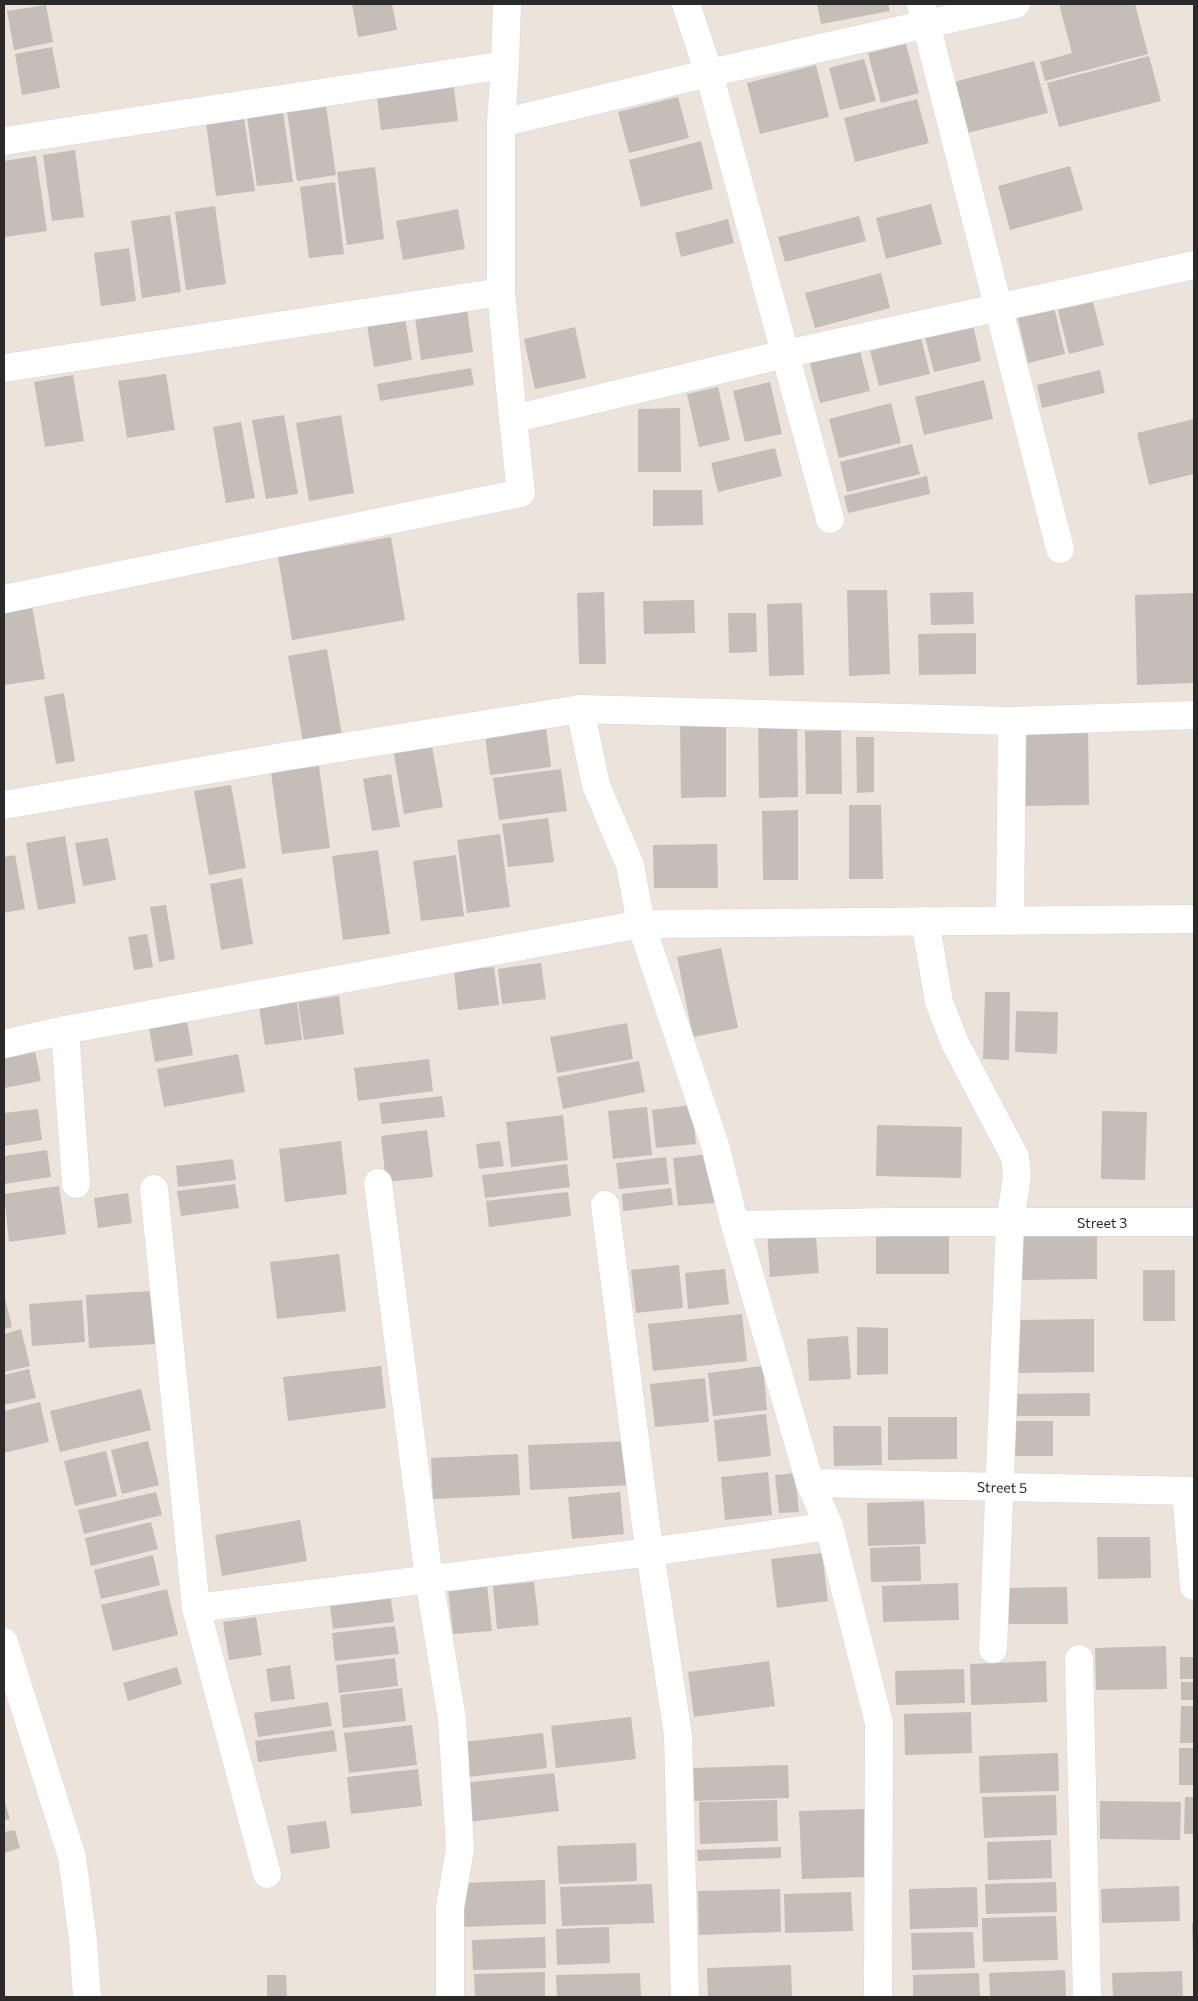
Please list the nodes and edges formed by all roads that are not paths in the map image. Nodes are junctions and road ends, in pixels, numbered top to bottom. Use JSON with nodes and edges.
{"nodes":[{"id":1,"x":506,"y":4,"type":"edge"},
{"id":2,"x":686,"y":4,"type":"edge"},
{"id":3,"x":1016,"y":4,"type":"edge"},
{"id":4,"x":923,"y":14,"type":"edge"},
{"id":5,"x":504,"y":65,"type":"junction"},
{"id":6,"x":709,"y":72,"type":"junction"},
{"id":7,"x":501,"y":122,"type":"junction"},
{"id":8,"x":4,"y":140,"type":"edge"},
{"id":9,"x":1194,"y":265,"type":"edge"},
{"id":10,"x":501,"y":292,"type":"junction"},
{"id":11,"x":996,"y":307,"type":"junction"},
{"id":12,"x":785,"y":354,"type":"junction"},
{"id":13,"x":4,"y":368,"type":"edge"},
{"id":14,"x":513,"y":420,"type":"junction"},
{"id":15,"x":830,"y":519,"type":"dead end"},
{"id":16,"x":1060,"y":549,"type":"dead end"},
{"id":17,"x":4,"y":599,"type":"edge"},
{"id":18,"x":580,"y":709,"type":"junction"},
{"id":19,"x":1194,"y":715,"type":"edge"},
{"id":20,"x":1012,"y":720,"type":"junction"},
{"id":21,"x":4,"y":805,"type":"edge"},
{"id":22,"x":1194,"y":919,"type":"edge"},
{"id":23,"x":926,"y":921,"type":"junction"},
{"id":24,"x":1010,"y":921,"type":"junction"},
{"id":25,"x":640,"y":924,"type":"junction"},
{"id":26,"x":66,"y":1030,"type":"junction"},
{"id":27,"x":4,"y":1044,"type":"edge"},
{"id":28,"x":378,"y":1183,"type":"dead end"},
{"id":29,"x":76,"y":1184,"type":"dead end"},
{"id":30,"x":154,"y":1189,"type":"dead end"},
{"id":31,"x":605,"y":1205,"type":"dead end"},
{"id":32,"x":1010,"y":1222,"type":"junction"},
{"id":33,"x":1194,"y":1222,"type":"edge"},
{"id":34,"x":735,"y":1225,"type":"junction"},
{"id":35,"x":810,"y":1483,"type":"junction"},
{"id":36,"x":998,"y":1487,"type":"junction"},
{"id":37,"x":1190,"y":1491,"type":"edge"},
{"id":38,"x":829,"y":1526,"type":"junction"},
{"id":39,"x":650,"y":1552,"type":"junction"},
{"id":40,"x":429,"y":1579,"type":"junction"},
{"id":41,"x":1194,"y":1586,"type":"edge"},
{"id":42,"x":196,"y":1608,"type":"junction"},
{"id":43,"x":4,"y":1642,"type":"edge"},
{"id":44,"x":992,"y":1649,"type":"dead end"},
{"id":45,"x":1079,"y":1659,"type":"dead end"},
{"id":46,"x":267,"y":1874,"type":"dead end"},
{"id":47,"x":87,"y":1997,"type":"edge"},
{"id":48,"x":450,"y":1997,"type":"edge"},
{"id":49,"x":685,"y":1997,"type":"edge"},
{"id":50,"x":878,"y":1997,"type":"edge"},
{"id":51,"x":1087,"y":1997,"type":"edge"}],
"edges":[{"from":1,"to":5,"type":"street"},
{"from":2,"to":6,"type":"street"},
{"from":3,"to":4,"type":"street"},
{"from":4,"to":6,"type":"street"},
{"from":4,"to":11,"type":"street"},
{"from":5,"to":7,"type":"street"},
{"from":5,"to":8,"type":"street"},
{"from":6,"to":7,"type":"street"},
{"from":6,"to":12,"type":"street"},
{"from":7,"to":10,"type":"street"},
{"from":9,"to":11,"type":"street"},
{"from":10,"to":13,"type":"street"},
{"from":10,"to":14,"type":"street"},
{"from":11,"to":12,"type":"street"},
{"from":11,"to":16,"type":"street"},
{"from":12,"to":14,"type":"street"},
{"from":12,"to":15,"type":"street"},
{"from":14,"to":17,"type":"street"},
{"from":18,"to":20,"type":"street"},
{"from":18,"to":21,"type":"street"},
{"from":18,"to":25,"type":"street"},
{"from":19,"to":20,"type":"street"},
{"from":20,"to":24,"type":"street"},
{"from":22,"to":24,"type":"street"},
{"from":23,"to":24,"type":"street"},
{"from":23,"to":25,"type":"street"},
{"from":23,"to":32,"type":"street"},
{"from":25,"to":26,"type":"street"},
{"from":25,"to":34,"type":"street"},
{"from":26,"to":27,"type":"street"},
{"from":26,"to":29,"type":"street"},
{"from":28,"to":40,"type":"street"},
{"from":30,"to":42,"type":"street"},
{"from":31,"to":39,"type":"street"},
{"from":32,"to":33,"type":"street","name":"Street 3"},
{"from":32,"to":34,"type":"street","name":"Street 3"},
{"from":32,"to":36,"type":"street"},
{"from":34,"to":35,"type":"street"},
{"from":35,"to":36,"type":"street","name":"Street 5"},
{"from":35,"to":38,"type":"street"},
{"from":36,"to":37,"type":"street","name":"Street 5"},
{"from":36,"to":44,"type":"street"},
{"from":37,"to":41,"type":"street"},
{"from":38,"to":39,"type":"street"},
{"from":38,"to":50,"type":"street"},
{"from":39,"to":40,"type":"street"},
{"from":39,"to":49,"type":"street"},
{"from":40,"to":42,"type":"street"},
{"from":40,"to":48,"type":"street"},
{"from":42,"to":46,"type":"street"},
{"from":43,"to":47,"type":"street"},
{"from":45,"to":51,"type":"street"}]}
